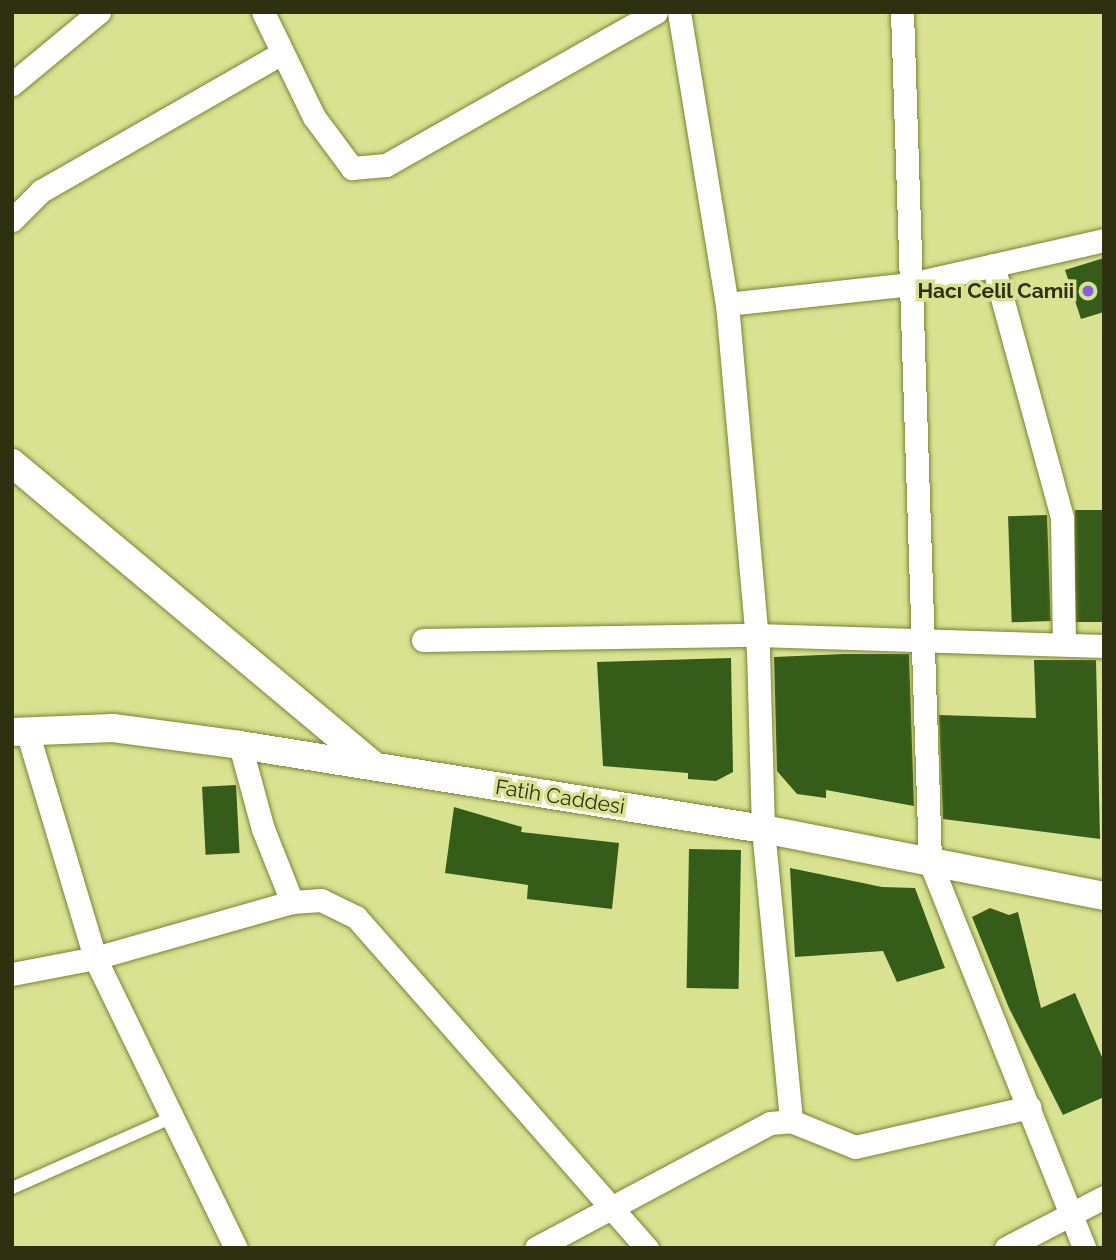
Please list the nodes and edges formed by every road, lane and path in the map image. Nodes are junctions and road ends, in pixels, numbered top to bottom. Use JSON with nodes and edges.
{"nodes":[{"id":1,"x":99,"y":12,"type":"edge"},
{"id":2,"x":263,"y":12,"type":"edge"},
{"id":3,"x":656,"y":12,"type":"edge"},
{"id":4,"x":679,"y":12,"type":"edge"},
{"id":5,"x":902,"y":12,"type":"edge"},
{"id":6,"x":282,"y":53,"type":"junction"},
{"id":7,"x":12,"y":84,"type":"edge"},
{"id":8,"x":12,"y":220,"type":"edge"},
{"id":9,"x":1104,"y":240,"type":"edge"},
{"id":10,"x":993,"y":265,"type":"junction"},
{"id":11,"x":911,"y":284,"type":"junction"},
{"id":12,"x":727,"y":304,"type":"junction"},
{"id":13,"x":12,"y":463,"type":"edge"},
{"id":14,"x":757,"y":635,"type":"junction"},
{"id":15,"x":423,"y":640,"type":"dead end"},
{"id":16,"x":923,"y":641,"type":"junction"},
{"id":17,"x":1064,"y":643,"type":"junction"},
{"id":18,"x":1104,"y":646,"type":"edge"},
{"id":19,"x":19,"y":732,"type":"edge"},
{"id":20,"x":240,"y":745,"type":"junction"},
{"id":21,"x":374,"y":767,"type":"junction"},
{"id":22,"x":763,"y":829,"type":"junction"},
{"id":23,"x":930,"y":862,"type":"junction"},
{"id":24,"x":1104,"y":896,"type":"edge"},
{"id":25,"x":292,"y":902,"type":"junction"},
{"id":26,"x":95,"y":958,"type":"junction"},
{"id":27,"x":12,"y":974,"type":"edge"},
{"id":28,"x":1029,"y":1107,"type":"junction"},
{"id":29,"x":173,"y":1117,"type":"junction"},
{"id":30,"x":791,"y":1121,"type":"junction"},
{"id":31,"x":12,"y":1188,"type":"edge"},
{"id":32,"x":1104,"y":1197,"type":"edge"},
{"id":33,"x":608,"y":1207,"type":"junction"},
{"id":34,"x":1072,"y":1215,"type":"junction"},
{"id":35,"x":545,"y":1246,"type":"edge"},
{"id":36,"x":236,"y":1248,"type":"edge"},
{"id":37,"x":647,"y":1248,"type":"edge"},
{"id":38,"x":1006,"y":1248,"type":"edge"},
{"id":39,"x":1084,"y":1248,"type":"edge"}],
"edges":[{"from":1,"to":7,"type":"street"},
{"from":2,"to":6,"type":"street"},
{"from":3,"to":6,"type":"street"},
{"from":4,"to":12,"type":"street"},
{"from":5,"to":11,"type":"street"},
{"from":6,"to":8,"type":"street"},
{"from":9,"to":10,"type":"street"},
{"from":10,"to":11,"type":"street"},
{"from":10,"to":17,"type":"street"},
{"from":11,"to":12,"type":"street"},
{"from":11,"to":16,"type":"street"},
{"from":12,"to":14,"type":"street"},
{"from":13,"to":21,"type":"street"},
{"from":14,"to":15,"type":"street"},
{"from":14,"to":16,"type":"street"},
{"from":14,"to":22,"type":"street"},
{"from":16,"to":17,"type":"street"},
{"from":16,"to":23,"type":"street"},
{"from":17,"to":18,"type":"street"},
{"from":19,"to":20,"type":"street","name":"Fatih Caddesi"},
{"from":19,"to":26,"type":"street"},
{"from":20,"to":21,"type":"street","name":"Fatih Caddesi"},
{"from":20,"to":25,"type":"street"},
{"from":21,"to":22,"type":"street","name":"Fatih Caddesi"},
{"from":22,"to":23,"type":"street","name":"Fatih Caddesi"},
{"from":22,"to":30,"type":"street"},
{"from":23,"to":24,"type":"street","name":"Fatih Caddesi"},
{"from":23,"to":28,"type":"street"},
{"from":25,"to":26,"type":"street"},
{"from":25,"to":33,"type":"street"},
{"from":26,"to":27,"type":"street"},
{"from":26,"to":29,"type":"street"},
{"from":28,"to":30,"type":"street"},
{"from":28,"to":34,"type":"street"},
{"from":29,"to":31,"type":"lane"},
{"from":29,"to":36,"type":"street"},
{"from":30,"to":33,"type":"street"},
{"from":32,"to":34,"type":"street"},
{"from":33,"to":35,"type":"street"},
{"from":33,"to":37,"type":"street"},
{"from":34,"to":38,"type":"street"},
{"from":34,"to":39,"type":"street"}]}
